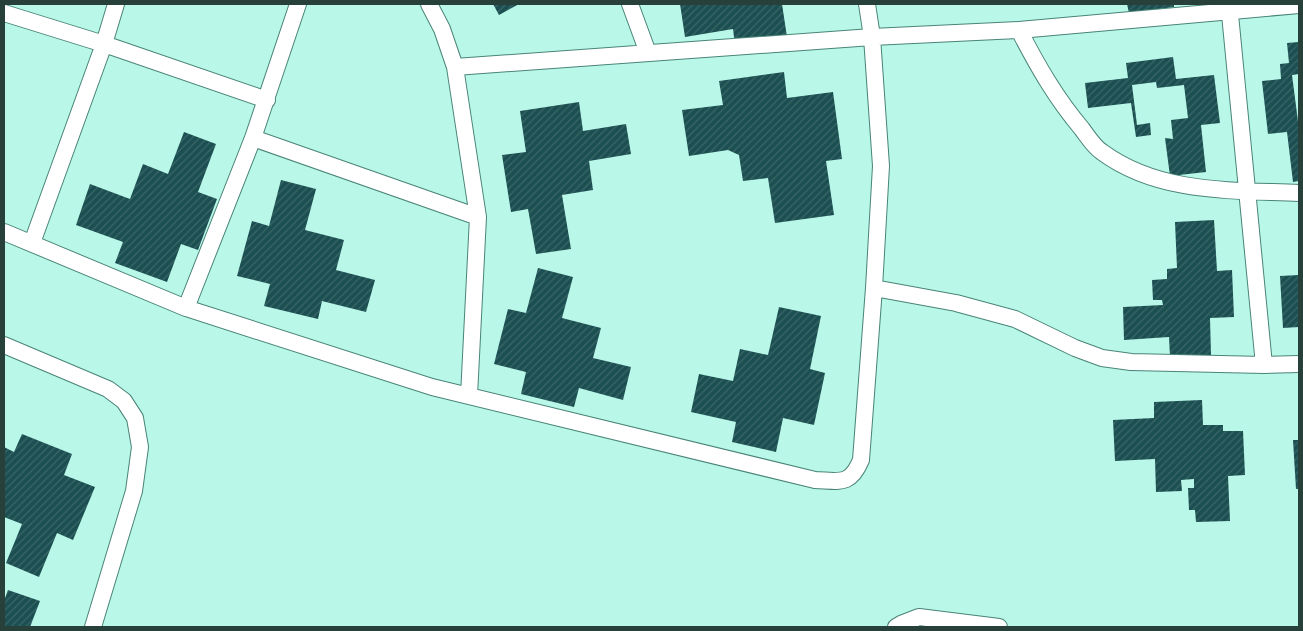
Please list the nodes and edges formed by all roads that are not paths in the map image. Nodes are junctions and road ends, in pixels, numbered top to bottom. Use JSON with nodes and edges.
{"nodes":[{"id":1,"x":116,"y":4,"type":"edge"},
{"id":2,"x":298,"y":4,"type":"edge"},
{"id":3,"x":429,"y":4,"type":"edge"},
{"id":4,"x":630,"y":4,"type":"edge"},
{"id":5,"x":867,"y":4,"type":"edge"},
{"id":6,"x":1299,"y":5,"type":"edge"},
{"id":7,"x":1229,"y":8,"type":"edge"},
{"id":8,"x":4,"y":13,"type":"edge"},
{"id":9,"x":1019,"y":30,"type":"junction"},
{"id":10,"x":872,"y":37,"type":"junction"},
{"id":11,"x":104,"y":44,"type":"junction"},
{"id":12,"x":648,"y":53,"type":"junction"},
{"id":13,"x":456,"y":67,"type":"junction"},
{"id":14,"x":267,"y":100,"type":"junction"},
{"id":15,"x":253,"y":138,"type":"junction"},
{"id":16,"x":1247,"y":191,"type":"junction"},
{"id":17,"x":1299,"y":193,"type":"edge"},
{"id":18,"x":478,"y":217,"type":"junction"},
{"id":19,"x":4,"y":232,"type":"edge"},
{"id":20,"x":32,"y":243,"type":"junction"},
{"id":21,"x":874,"y":288,"type":"junction"},
{"id":22,"x":186,"y":308,"type":"junction"},
{"id":23,"x":4,"y":345,"type":"edge"},
{"id":24,"x":1299,"y":364,"type":"edge"},
{"id":25,"x":1264,"y":365,"type":"junction"},
{"id":26,"x":469,"y":396,"type":"junction"},
{"id":27,"x":93,"y":627,"type":"edge"},
{"id":28,"x":896,"y":627,"type":"edge"},
{"id":29,"x":999,"y":627,"type":"edge"}],
"edges":[{"from":1,"to":11,"type":"street"},
{"from":2,"to":14,"type":"street"},
{"from":3,"to":13,"type":"street"},
{"from":4,"to":12,"type":"street"},
{"from":5,"to":10,"type":"street"},
{"from":6,"to":7,"type":"street"},
{"from":7,"to":9,"type":"street"},
{"from":7,"to":16,"type":"street"},
{"from":8,"to":11,"type":"street"},
{"from":9,"to":10,"type":"street"},
{"from":9,"to":16,"type":"street"},
{"from":10,"to":12,"type":"street"},
{"from":10,"to":21,"type":"street"},
{"from":11,"to":14,"type":"street"},
{"from":11,"to":20,"type":"street"},
{"from":12,"to":13,"type":"street"},
{"from":13,"to":18,"type":"street"},
{"from":14,"to":15,"type":"street"},
{"from":15,"to":18,"type":"street"},
{"from":15,"to":22,"type":"street"},
{"from":16,"to":17,"type":"street"},
{"from":16,"to":25,"type":"street"},
{"from":18,"to":26,"type":"street"},
{"from":19,"to":20,"type":"street"},
{"from":20,"to":22,"type":"street"},
{"from":21,"to":25,"type":"street"},
{"from":21,"to":26,"type":"street"},
{"from":22,"to":26,"type":"street"},
{"from":23,"to":27,"type":"street"},
{"from":24,"to":25,"type":"street"},
{"from":28,"to":29,"type":"street"}]}
